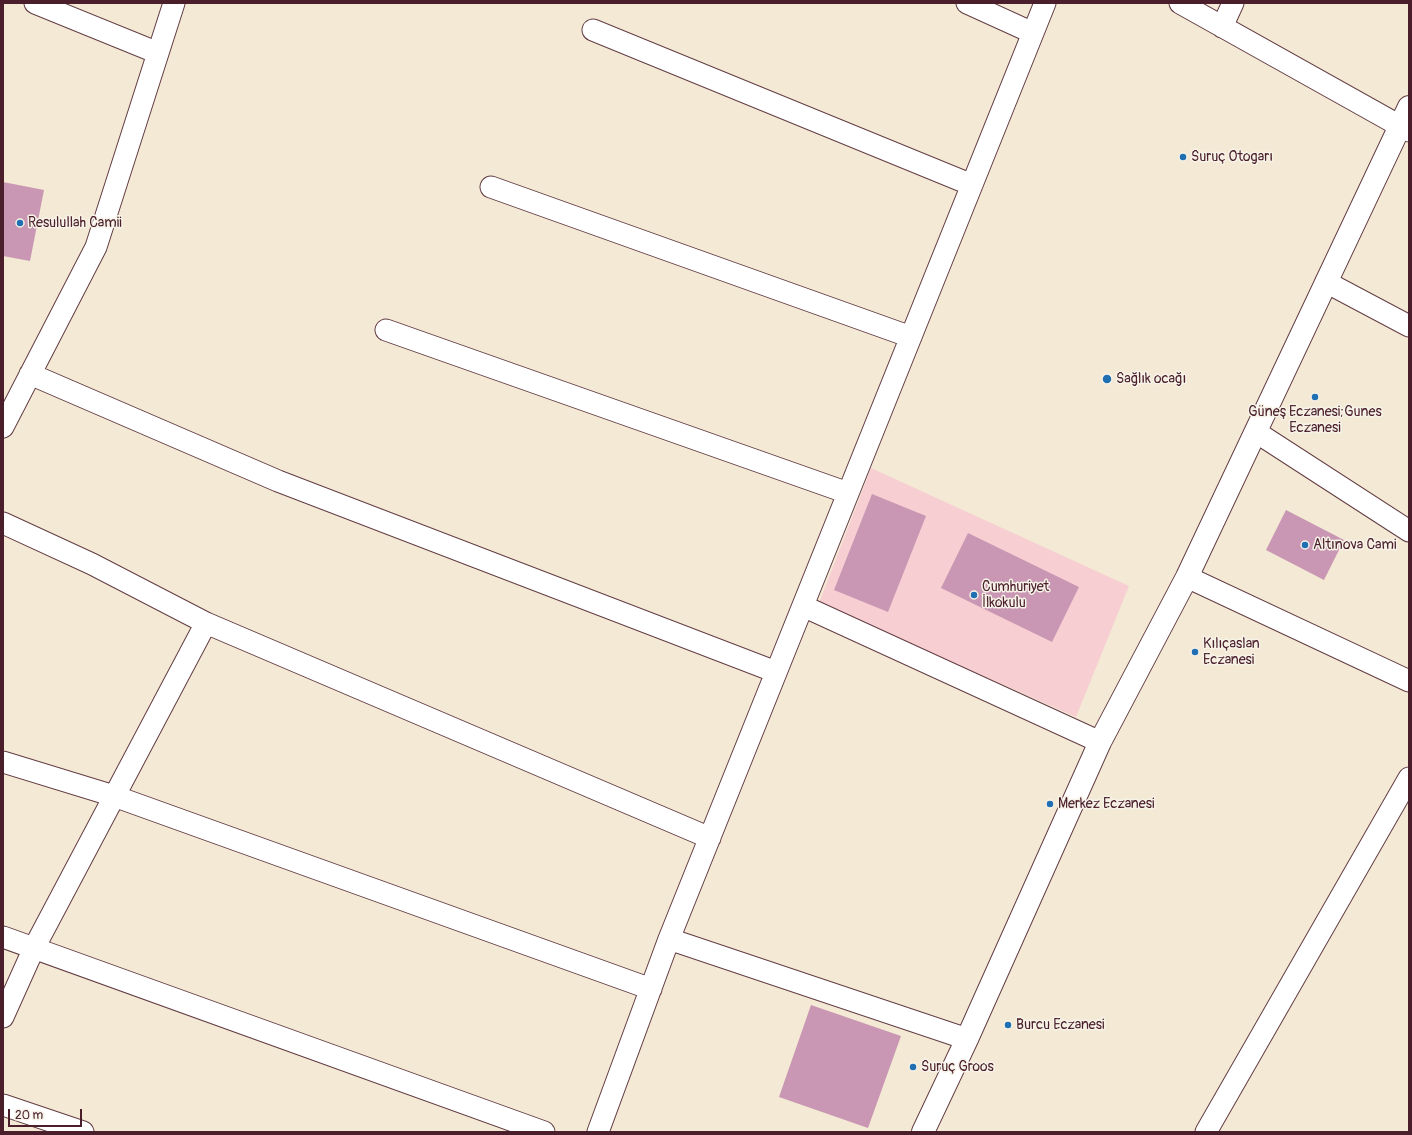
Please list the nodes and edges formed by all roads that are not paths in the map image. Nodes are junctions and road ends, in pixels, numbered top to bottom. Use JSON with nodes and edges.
{"nodes":[{"id":1,"x":35,"y":3,"type":"edge"},
{"id":2,"x":174,"y":3,"type":"edge"},
{"id":3,"x":967,"y":3,"type":"edge"},
{"id":4,"x":1045,"y":3,"type":"edge"},
{"id":5,"x":1180,"y":3,"type":"edge"},
{"id":6,"x":1233,"y":3,"type":"edge"},
{"id":7,"x":1222,"y":26,"type":"junction"},
{"id":8,"x":593,"y":30,"type":"dead end"},
{"id":9,"x":1033,"y":33,"type":"junction"},
{"id":10,"x":158,"y":53,"type":"junction"},
{"id":11,"x":1409,"y":107,"type":"edge"},
{"id":12,"x":1404,"y":129,"type":"edge"},
{"id":13,"x":972,"y":185,"type":"junction"},
{"id":14,"x":491,"y":187,"type":"dead end"},
{"id":15,"x":1326,"y":282,"type":"junction"},
{"id":16,"x":1409,"y":326,"type":"edge"},
{"id":17,"x":386,"y":330,"type":"dead end"},
{"id":18,"x":911,"y":337,"type":"junction"},
{"id":19,"x":30,"y":374,"type":"junction"},
{"id":20,"x":3,"y":427,"type":"edge"},
{"id":21,"x":1256,"y":432,"type":"junction"},
{"id":22,"x":848,"y":494,"type":"junction"},
{"id":23,"x":3,"y":522,"type":"edge"},
{"id":24,"x":1409,"y":531,"type":"edge"},
{"id":25,"x":1187,"y":577,"type":"junction"},
{"id":26,"x":803,"y":606,"type":"junction"},
{"id":27,"x":206,"y":623,"type":"junction"},
{"id":28,"x":776,"y":672,"type":"junction"},
{"id":29,"x":1409,"y":681,"type":"edge"},
{"id":30,"x":1100,"y":742,"type":"junction"},
{"id":31,"x":3,"y":762,"type":"edge"},
{"id":32,"x":1409,"y":778,"type":"edge"},
{"id":33,"x":114,"y":796,"type":"junction"},
{"id":34,"x":710,"y":838,"type":"junction"},
{"id":35,"x":3,"y":937,"type":"edge"},
{"id":36,"x":669,"y":939,"type":"junction"},
{"id":37,"x":34,"y":948,"type":"junction"},
{"id":38,"x":651,"y":989,"type":"junction"},
{"id":39,"x":3,"y":1017,"type":"edge"},
{"id":40,"x":967,"y":1039,"type":"junction"},
{"id":41,"x":3,"y":1105,"type":"edge"},
{"id":42,"x":83,"y":1132,"type":"edge"},
{"id":43,"x":544,"y":1132,"type":"edge"},
{"id":44,"x":598,"y":1132,"type":"edge"},
{"id":45,"x":923,"y":1132,"type":"edge"},
{"id":46,"x":1206,"y":1132,"type":"edge"}],
"edges":[{"from":1,"to":10,"type":"street"},
{"from":2,"to":10,"type":"street"},
{"from":3,"to":9,"type":"street"},
{"from":4,"to":9,"type":"street"},
{"from":5,"to":7,"type":"street"},
{"from":6,"to":7,"type":"street"},
{"from":7,"to":12,"type":"street"},
{"from":8,"to":13,"type":"street"},
{"from":9,"to":13,"type":"street"},
{"from":10,"to":19,"type":"street"},
{"from":11,"to":12,"type":"main road"},
{"from":12,"to":15,"type":"main road"},
{"from":13,"to":18,"type":"street"},
{"from":14,"to":18,"type":"street"},
{"from":15,"to":16,"type":"street"},
{"from":15,"to":21,"type":"main road"},
{"from":17,"to":22,"type":"street"},
{"from":18,"to":22,"type":"street"},
{"from":19,"to":20,"type":"street"},
{"from":19,"to":28,"type":"street"},
{"from":21,"to":24,"type":"street"},
{"from":21,"to":25,"type":"main road"},
{"from":22,"to":26,"type":"street"},
{"from":23,"to":27,"type":"street"},
{"from":25,"to":29,"type":"street"},
{"from":25,"to":30,"type":"main road"},
{"from":26,"to":28,"type":"street"},
{"from":26,"to":30,"type":"street"},
{"from":27,"to":33,"type":"street"},
{"from":27,"to":34,"type":"street"},
{"from":28,"to":34,"type":"street"},
{"from":30,"to":40,"type":"main road"},
{"from":31,"to":33,"type":"street"},
{"from":32,"to":46,"type":"street"},
{"from":33,"to":37,"type":"street"},
{"from":33,"to":38,"type":"street"},
{"from":34,"to":36,"type":"street"},
{"from":35,"to":37,"type":"street"},
{"from":36,"to":38,"type":"street"},
{"from":36,"to":40,"type":"street"},
{"from":37,"to":39,"type":"street"},
{"from":37,"to":43,"type":"street"},
{"from":38,"to":44,"type":"street"},
{"from":40,"to":45,"type":"main road"},
{"from":41,"to":42,"type":"street"}]}
